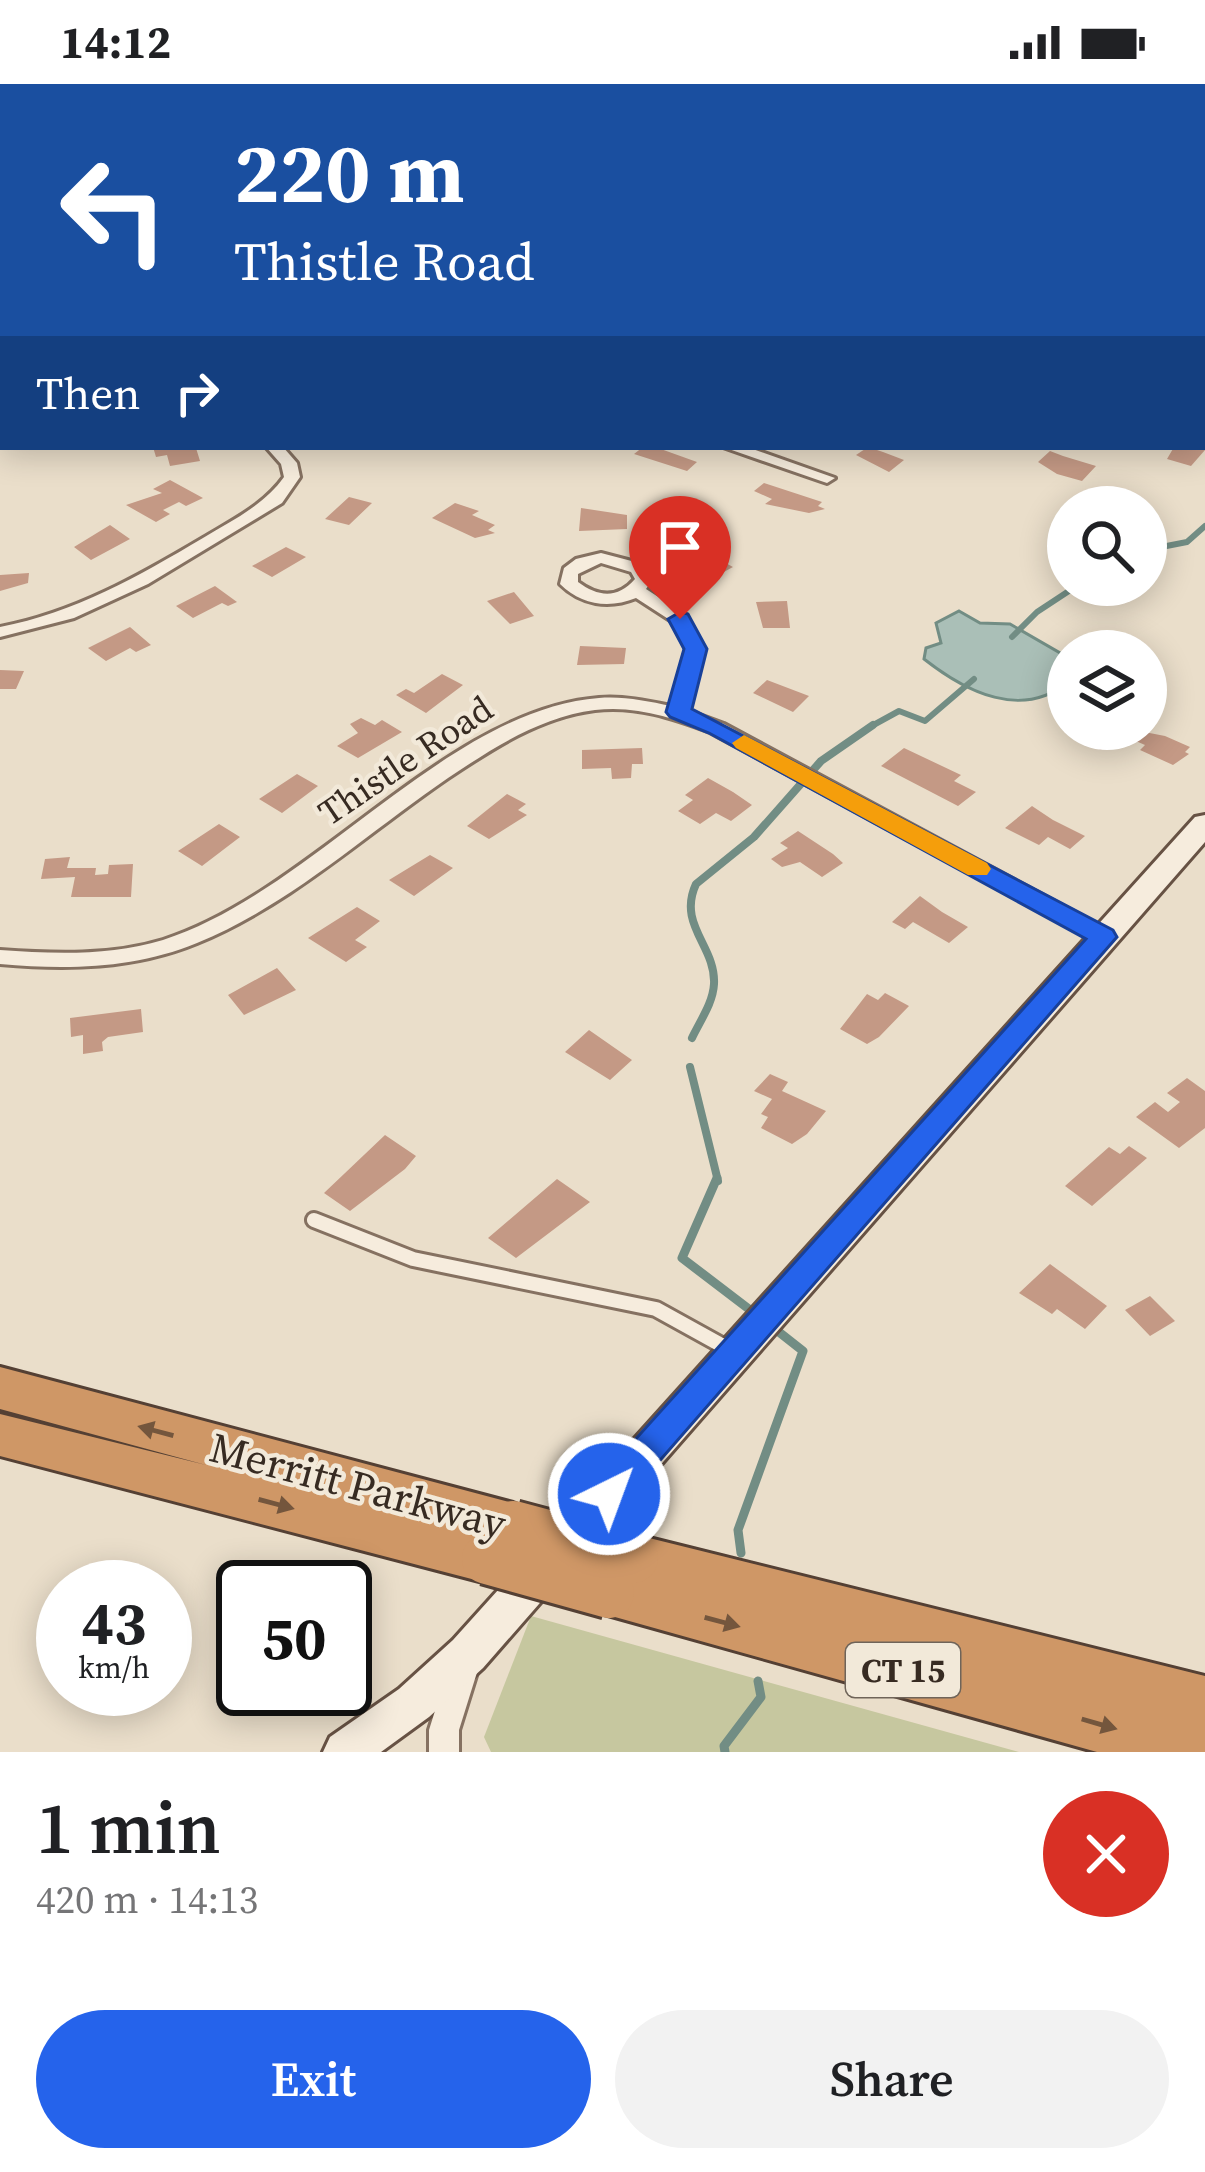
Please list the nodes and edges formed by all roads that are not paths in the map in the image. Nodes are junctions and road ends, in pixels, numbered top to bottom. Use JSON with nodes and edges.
{"nodes":[{"id":1,"x":277,"y":450,"type":"edge"},
{"id":2,"x":740,"y":450,"type":"edge"},
{"id":3,"x":827,"y":478,"type":"dead end"},
{"id":4,"x":638,"y":591,"type":"dead end"},
{"id":5,"x":0,"y":632,"type":"edge"},
{"id":6,"x":679,"y":712,"type":"junction"},
{"id":7,"x":1205,"y":824,"type":"edge"},
{"id":8,"x":1104,"y":937,"type":"junction"},
{"id":9,"x":0,"y":957,"type":"edge"},
{"id":10,"x":314,"y":1220,"type":"dead end"},
{"id":11,"x":737,"y":1351,"type":"junction"},
{"id":12,"x":0,"y":1388,"type":"edge"},
{"id":13,"x":0,"y":1435,"type":"edge"},
{"id":14,"x":500,"y":1543,"type":"junction"},
{"id":15,"x":621,"y":1575,"type":"junction"},
{"id":16,"x":468,"y":1654,"type":"junction"},
{"id":17,"x":1205,"y":1702,"type":"edge"},
{"id":18,"x":345,"y":1752,"type":"edge"},
{"id":19,"x":444,"y":1752,"type":"edge"},
{"id":20,"x":1197,"y":1752,"type":"edge"}],
"edges":[{"from":1,"to":5,"type":"street"},
{"from":2,"to":3,"type":"street"},
{"from":4,"to":6,"type":"street"},
{"from":6,"to":8,"type":"street","name":"Thistle Road"},
{"from":6,"to":9,"type":"street","name":"Thistle Road"},
{"from":7,"to":8,"type":"main road"},
{"from":8,"to":11,"type":"main road"},
{"from":10,"to":11,"type":"lane"},
{"from":11,"to":16,"type":"main road"},
{"from":14,"to":12,"type":"highway","name":"Merritt Parkway","number":"CT 15","one_way":true},
{"from":13,"to":14,"type":"highway","name":"Merritt Parkway","number":"CT 15","one_way":true},
{"from":14,"to":15,"type":"highway","name":"Merritt Parkway","number":"CT 15","bridge":true},
{"from":15,"to":17,"type":"highway","name":"Merritt Parkway","number":"CT 15"},
{"from":15,"to":20,"type":"highway","name":"Merritt Parkway","number":"CT 15","one_way":true},
{"from":16,"to":18,"type":"main road"},
{"from":16,"to":19,"type":"street"}]}
